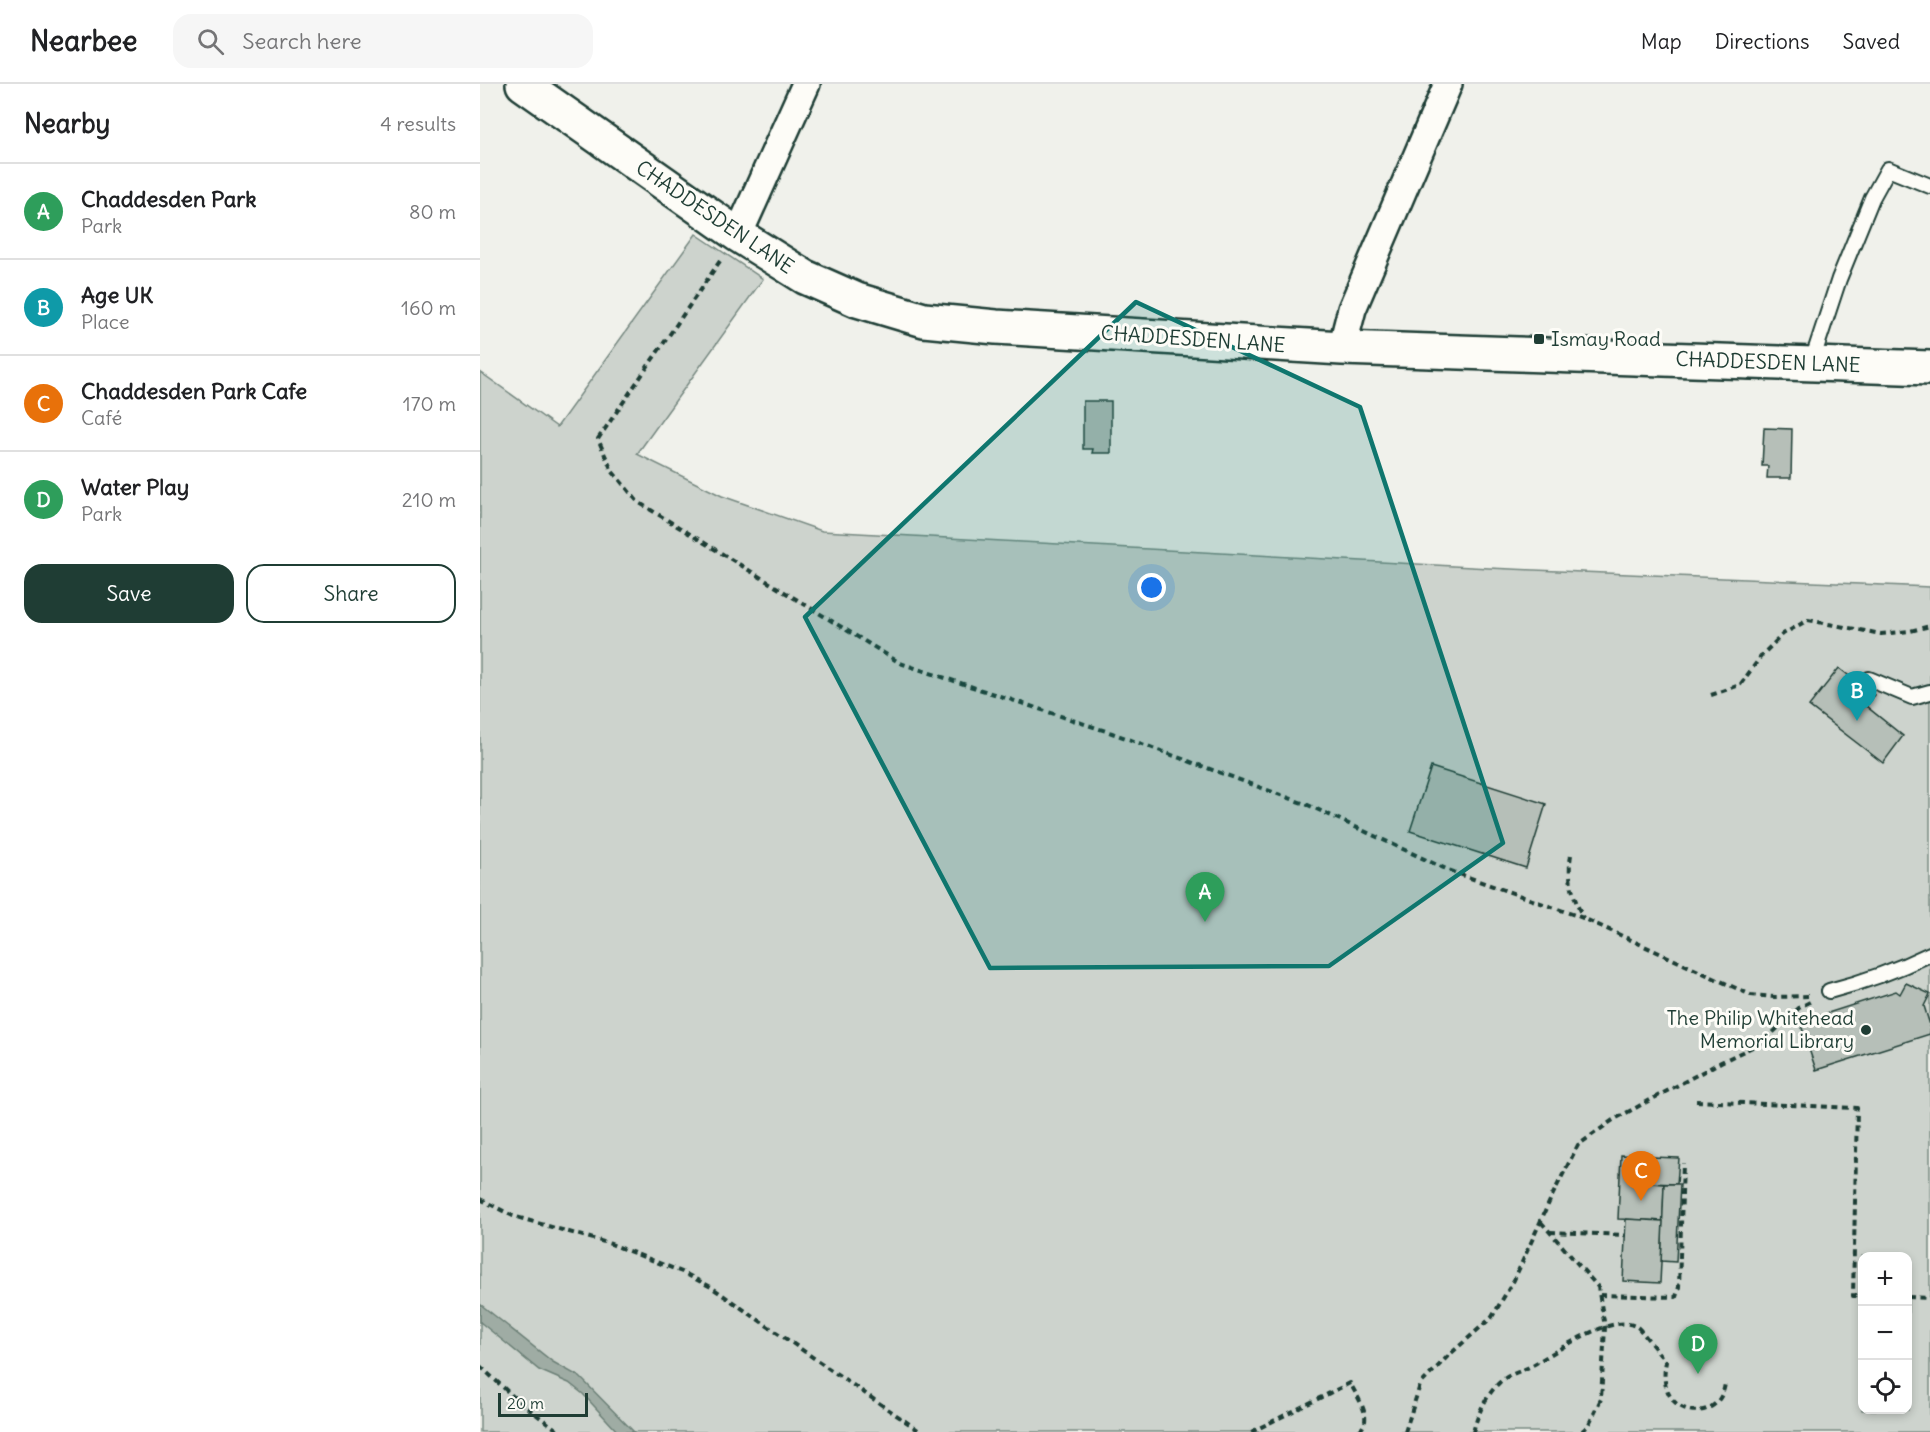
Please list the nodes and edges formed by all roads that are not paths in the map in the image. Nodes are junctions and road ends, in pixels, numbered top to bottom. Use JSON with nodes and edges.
{"nodes":[{"id":1,"x":523,"y":84,"type":"edge"},
{"id":2,"x":806,"y":84,"type":"edge"},
{"id":3,"x":1448,"y":84,"type":"edge"},
{"id":4,"x":1930,"y":186,"type":"edge"},
{"id":5,"x":738,"y":235,"type":"junction"},
{"id":6,"x":1342,"y":348,"type":"junction"},
{"id":7,"x":1811,"y":364,"type":"junction"},
{"id":8,"x":1930,"y":368,"type":"edge"},
{"id":9,"x":1869,"y":679,"type":"dead end"},
{"id":10,"x":1930,"y":692,"type":"edge"},
{"id":11,"x":1912,"y":697,"type":"junction"},
{"id":12,"x":1930,"y":705,"type":"edge"},
{"id":13,"x":1930,"y":954,"type":"edge"},
{"id":14,"x":1829,"y":991,"type":"road end"}],
"edges":[{"from":1,"to":5,"type":"street","name":"CHADDESDEN LANE"},
{"from":2,"to":5,"type":"street"},
{"from":3,"to":6,"type":"street"},
{"from":4,"to":7,"type":"lane"},
{"from":5,"to":6,"type":"street","name":"CHADDESDEN LANE"},
{"from":6,"to":7,"type":"street","name":"CHADDESDEN LANE"},
{"from":7,"to":8,"type":"street","name":"CHADDESDEN LANE"},
{"from":9,"to":11,"type":"lane"},
{"from":10,"to":11,"type":"lane"},
{"from":11,"to":12,"type":"lane"},
{"from":13,"to":14,"type":"lane"}]}
